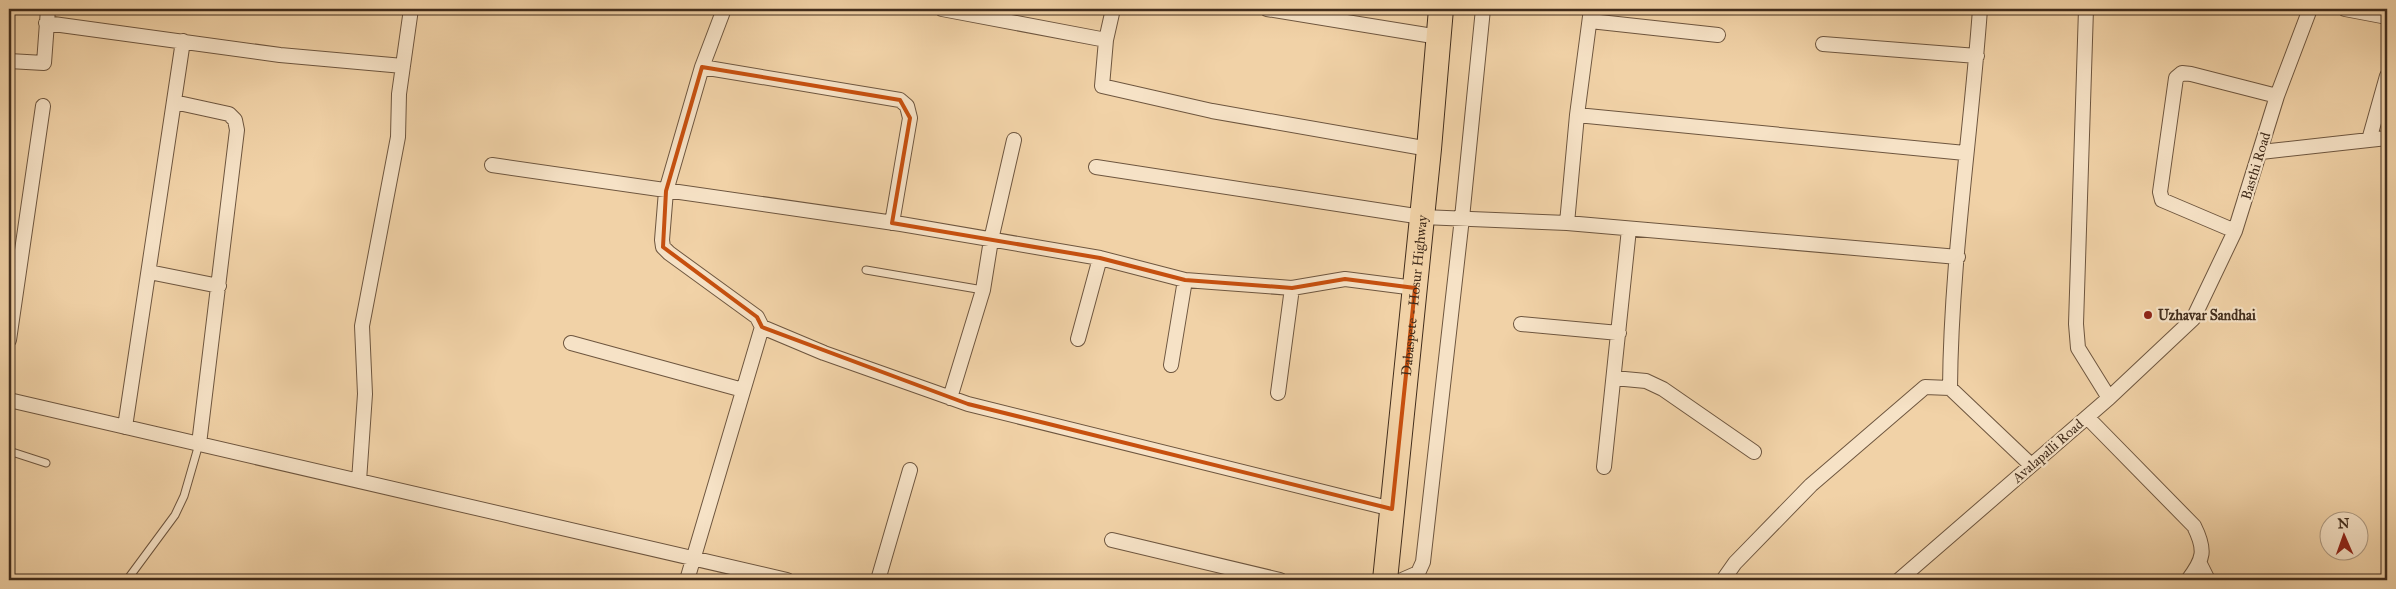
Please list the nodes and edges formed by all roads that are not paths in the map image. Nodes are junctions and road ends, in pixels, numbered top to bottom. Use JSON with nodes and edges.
{"nodes":[{"id":1,"x":411,"y":9,"type":"edge"},
{"id":2,"x":724,"y":9,"type":"edge"},
{"id":3,"x":942,"y":9,"type":"edge"},
{"id":4,"x":1113,"y":9,"type":"edge"},
{"id":5,"x":1267,"y":9,"type":"edge"},
{"id":6,"x":1441,"y":9,"type":"edge"},
{"id":7,"x":1483,"y":9,"type":"edge"},
{"id":8,"x":1980,"y":9,"type":"edge"},
{"id":9,"x":2086,"y":9,"type":"edge"},
{"id":10,"x":2310,"y":9,"type":"edge"},
{"id":11,"x":2345,"y":9,"type":"edge"},
{"id":12,"x":1591,"y":15,"type":"edge"},
{"id":13,"x":47,"y":16,"type":"edge"},
{"id":14,"x":2387,"y":16,"type":"edge"},
{"id":15,"x":1718,"y":35,"type":"dead end"},
{"id":16,"x":1439,"y":37,"type":"junction"},
{"id":17,"x":1106,"y":40,"type":"junction"},
{"id":18,"x":183,"y":41,"type":"junction"},
{"id":19,"x":1823,"y":44,"type":"dead end"},
{"id":20,"x":1977,"y":56,"type":"junction"},
{"id":21,"x":9,"y":61,"type":"edge"},
{"id":22,"x":403,"y":66,"type":"junction"},
{"id":23,"x":702,"y":67,"type":"junction"},
{"id":24,"x":2387,"y":76,"type":"edge"},
{"id":25,"x":2277,"y":96,"type":"junction"},
{"id":26,"x":174,"y":102,"type":"junction"},
{"id":27,"x":42,"y":106,"type":"dead end"},
{"id":28,"x":1577,"y":115,"type":"junction"},
{"id":29,"x":2387,"y":138,"type":"edge"},
{"id":30,"x":1014,"y":140,"type":"dead end"},
{"id":31,"x":2368,"y":140,"type":"junction"},
{"id":32,"x":1429,"y":149,"type":"junction"},
{"id":33,"x":2261,"y":152,"type":"junction"},
{"id":34,"x":1965,"y":153,"type":"junction"},
{"id":35,"x":492,"y":165,"type":"dead end"},
{"id":36,"x":1096,"y":167,"type":"dead end"},
{"id":37,"x":666,"y":191,"type":"junction"},
{"id":38,"x":1422,"y":217,"type":"junction"},
{"id":39,"x":1462,"y":218,"type":"junction"},
{"id":40,"x":1566,"y":222,"type":"junction"},
{"id":41,"x":892,"y":223,"type":"junction"},
{"id":42,"x":1629,"y":229,"type":"junction"},
{"id":43,"x":2235,"y":231,"type":"junction"},
{"id":44,"x":991,"y":240,"type":"junction"},
{"id":45,"x":1958,"y":257,"type":"junction"},
{"id":46,"x":1100,"y":258,"type":"junction"},
{"id":47,"x":866,"y":270,"type":"dead end"},
{"id":48,"x":149,"y":272,"type":"junction"},
{"id":49,"x":1185,"y":280,"type":"junction"},
{"id":50,"x":220,"y":286,"type":"junction"},
{"id":51,"x":1292,"y":288,"type":"junction"},
{"id":52,"x":1415,"y":288,"type":"junction"},
{"id":53,"x":983,"y":290,"type":"junction"},
{"id":54,"x":2193,"y":319,"type":"joint"},
{"id":55,"x":1521,"y":324,"type":"dead end"},
{"id":56,"x":762,"y":327,"type":"junction"},
{"id":57,"x":1618,"y":333,"type":"junction"},
{"id":58,"x":1078,"y":339,"type":"dead end"},
{"id":59,"x":9,"y":340,"type":"edge"},
{"id":60,"x":571,"y":343,"type":"dead end"},
{"id":61,"x":1171,"y":365,"type":"dead end"},
{"id":62,"x":1614,"y":378,"type":"junction"},
{"id":63,"x":1950,"y":388,"type":"junction"},
{"id":64,"x":743,"y":390,"type":"junction"},
{"id":65,"x":1278,"y":393,"type":"dead end"},
{"id":66,"x":950,"y":398,"type":"junction"},
{"id":67,"x":2109,"y":398,"type":"junction"},
{"id":68,"x":9,"y":400,"type":"edge"},
{"id":69,"x":2087,"y":417,"type":"junction"},
{"id":70,"x":125,"y":427,"type":"junction"},
{"id":71,"x":199,"y":444,"type":"junction"},
{"id":72,"x":9,"y":451,"type":"edge"},
{"id":73,"x":1754,"y":452,"type":"dead end"},
{"id":74,"x":46,"y":463,"type":"dead end"},
{"id":75,"x":2031,"y":465,"type":"junction"},
{"id":76,"x":1604,"y":467,"type":"dead end"},
{"id":77,"x":910,"y":470,"type":"dead end"},
{"id":78,"x":359,"y":481,"type":"junction"},
{"id":79,"x":1392,"y":509,"type":"junction"},
{"id":80,"x":1112,"y":540,"type":"dead end"},
{"id":81,"x":694,"y":559,"type":"junction"},
{"id":82,"x":2200,"y":564,"type":"junction"},
{"id":83,"x":127,"y":580,"type":"edge"},
{"id":84,"x":688,"y":580,"type":"edge"},
{"id":85,"x":788,"y":580,"type":"edge"},
{"id":86,"x":878,"y":580,"type":"edge"},
{"id":87,"x":1280,"y":580,"type":"edge"},
{"id":88,"x":1384,"y":580,"type":"edge"},
{"id":89,"x":1402,"y":580,"type":"edge"},
{"id":90,"x":1723,"y":580,"type":"edge"},
{"id":91,"x":1899,"y":580,"type":"edge"},
{"id":92,"x":2188,"y":580,"type":"edge"},
{"id":93,"x":2208,"y":580,"type":"edge"}],
"edges":[{"from":1,"to":22,"type":"street"},
{"from":2,"to":23,"type":"street"},
{"from":3,"to":17,"type":"street"},
{"from":4,"to":17,"type":"street"},
{"from":5,"to":16,"type":"street"},
{"from":6,"to":16,"type":"highway","name":"Dabaspete - Hosur Highway"},
{"from":7,"to":39,"type":"street"},
{"from":8,"to":20,"type":"street"},
{"from":9,"to":67,"type":"street"},
{"from":10,"to":25,"type":"street","name":"Basthi Road"},
{"from":11,"to":14,"type":"street"},
{"from":12,"to":15,"type":"street"},
{"from":12,"to":28,"type":"street"},
{"from":13,"to":18,"type":"street"},
{"from":13,"to":21,"type":"street"},
{"from":16,"to":32,"type":"highway","name":"Dabaspete - Hosur Highway"},
{"from":17,"to":32,"type":"street"},
{"from":18,"to":22,"type":"street"},
{"from":18,"to":26,"type":"street"},
{"from":19,"to":20,"type":"street"},
{"from":20,"to":34,"type":"street"},
{"from":22,"to":78,"type":"street"},
{"from":23,"to":37,"type":"street"},
{"from":23,"to":41,"type":"street"},
{"from":24,"to":31,"type":"street"},
{"from":25,"to":33,"type":"street","name":"Basthi Road"},
{"from":25,"to":43,"type":"street"},
{"from":26,"to":48,"type":"street"},
{"from":26,"to":50,"type":"street"},
{"from":27,"to":59,"type":"street"},
{"from":28,"to":34,"type":"street"},
{"from":28,"to":40,"type":"street"},
{"from":29,"to":31,"type":"street"},
{"from":30,"to":44,"type":"street"},
{"from":31,"to":33,"type":"street"},
{"from":32,"to":38,"type":"highway","name":"Dabaspete - Hosur Highway"},
{"from":33,"to":43,"type":"street","name":"Basthi Road"},
{"from":34,"to":45,"type":"street"},
{"from":35,"to":37,"type":"street"},
{"from":36,"to":38,"type":"street"},
{"from":37,"to":41,"type":"street"},
{"from":37,"to":56,"type":"street"},
{"from":38,"to":39,"type":"street"},
{"from":38,"to":52,"type":"highway","name":"Dabaspete - Hosur Highway"},
{"from":39,"to":40,"type":"street"},
{"from":39,"to":89,"type":"street"},
{"from":40,"to":42,"type":"street"},
{"from":41,"to":44,"type":"street"},
{"from":42,"to":45,"type":"street"},
{"from":42,"to":57,"type":"street"},
{"from":43,"to":54,"type":"street","name":"Basthi Road"},
{"from":44,"to":46,"type":"street"},
{"from":44,"to":53,"type":"street"},
{"from":45,"to":63,"type":"street"},
{"from":46,"to":49,"type":"street"},
{"from":46,"to":58,"type":"street"},
{"from":47,"to":53,"type":"lane"},
{"from":48,"to":50,"type":"street"},
{"from":48,"to":70,"type":"street"},
{"from":49,"to":51,"type":"street"},
{"from":49,"to":61,"type":"street"},
{"from":50,"to":71,"type":"street"},
{"from":51,"to":52,"type":"street"},
{"from":51,"to":65,"type":"street"},
{"from":52,"to":79,"type":"highway","name":"Dabaspete - Hosur Highway"},
{"from":53,"to":66,"type":"street"},
{"from":54,"to":67,"type":"street","name":"Avalapalli Road"},
{"from":55,"to":57,"type":"street"},
{"from":56,"to":64,"type":"street"},
{"from":56,"to":66,"type":"street"},
{"from":57,"to":62,"type":"street"},
{"from":60,"to":64,"type":"street"},
{"from":62,"to":73,"type":"street"},
{"from":62,"to":76,"type":"street"},
{"from":63,"to":75,"type":"street"},
{"from":63,"to":90,"type":"street"},
{"from":64,"to":81,"type":"street"},
{"from":66,"to":79,"type":"street"},
{"from":67,"to":69,"type":"street","name":"Avalapalli Road"},
{"from":68,"to":70,"type":"street"},
{"from":69,"to":75,"type":"street","name":"Avalapalli Road"},
{"from":69,"to":82,"type":"street"},
{"from":70,"to":71,"type":"street"},
{"from":71,"to":78,"type":"street"},
{"from":71,"to":83,"type":"lane"},
{"from":72,"to":74,"type":"lane"},
{"from":75,"to":91,"type":"street","name":"Avalapalli Road"},
{"from":77,"to":86,"type":"street"},
{"from":78,"to":81,"type":"street"},
{"from":79,"to":88,"type":"highway","name":"Dabaspete - Hosur Highway"},
{"from":80,"to":87,"type":"street"},
{"from":81,"to":84,"type":"street"},
{"from":81,"to":85,"type":"street"},
{"from":82,"to":92,"type":"street"},
{"from":82,"to":93,"type":"street"}]}
